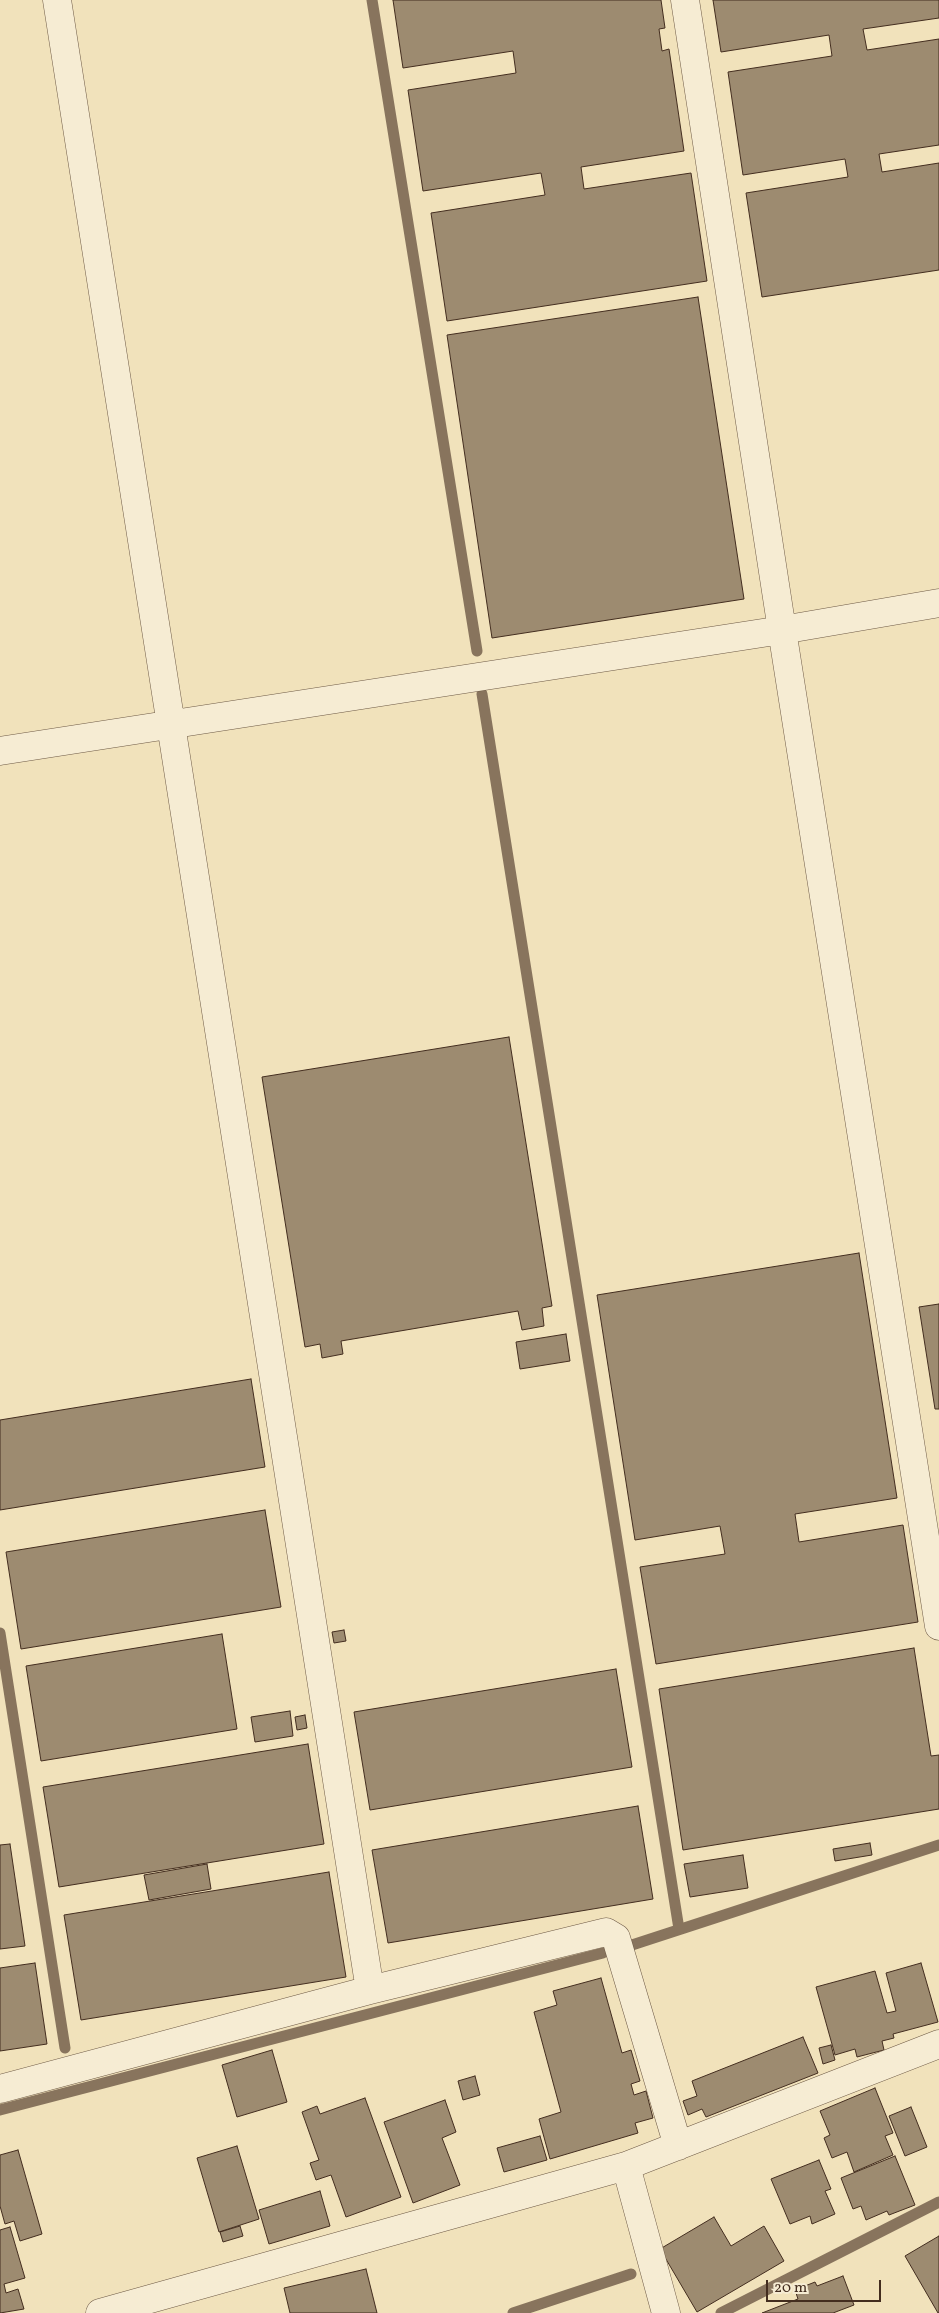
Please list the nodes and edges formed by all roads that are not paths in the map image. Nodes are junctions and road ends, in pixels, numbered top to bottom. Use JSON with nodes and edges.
{"nodes":[{"id":1,"x":57,"y":0,"type":"edge"},
{"id":2,"x":686,"y":0,"type":"edge"},
{"id":3,"x":939,"y":603,"type":"edge"},
{"id":4,"x":782,"y":630,"type":"junction"},
{"id":5,"x":172,"y":723,"type":"junction"},
{"id":6,"x":0,"y":751,"type":"edge"},
{"id":7,"x":939,"y":1626,"type":"edge"},
{"id":8,"x":370,"y":1990,"type":"junction"},
{"id":9,"x":939,"y":2044,"type":"edge"},
{"id":10,"x":0,"y":2089,"type":"edge"},
{"id":11,"x":678,"y":2146,"type":"junction"},
{"id":12,"x":626,"y":2166,"type":"junction"},
{"id":13,"x":100,"y":2313,"type":"edge"},
{"id":14,"x":666,"y":2313,"type":"edge"}],
"edges":[{"from":1,"to":5,"type":"street"},
{"from":2,"to":4,"type":"street"},
{"from":3,"to":4,"type":"street"},
{"from":4,"to":5,"type":"street"},
{"from":4,"to":7,"type":"street"},
{"from":5,"to":6,"type":"street"},
{"from":5,"to":8,"type":"street"},
{"from":8,"to":10,"type":"street"},
{"from":8,"to":11,"type":"street"},
{"from":9,"to":11,"type":"street"},
{"from":11,"to":12,"type":"street"},
{"from":12,"to":13,"type":"street"},
{"from":12,"to":14,"type":"street"}]}
